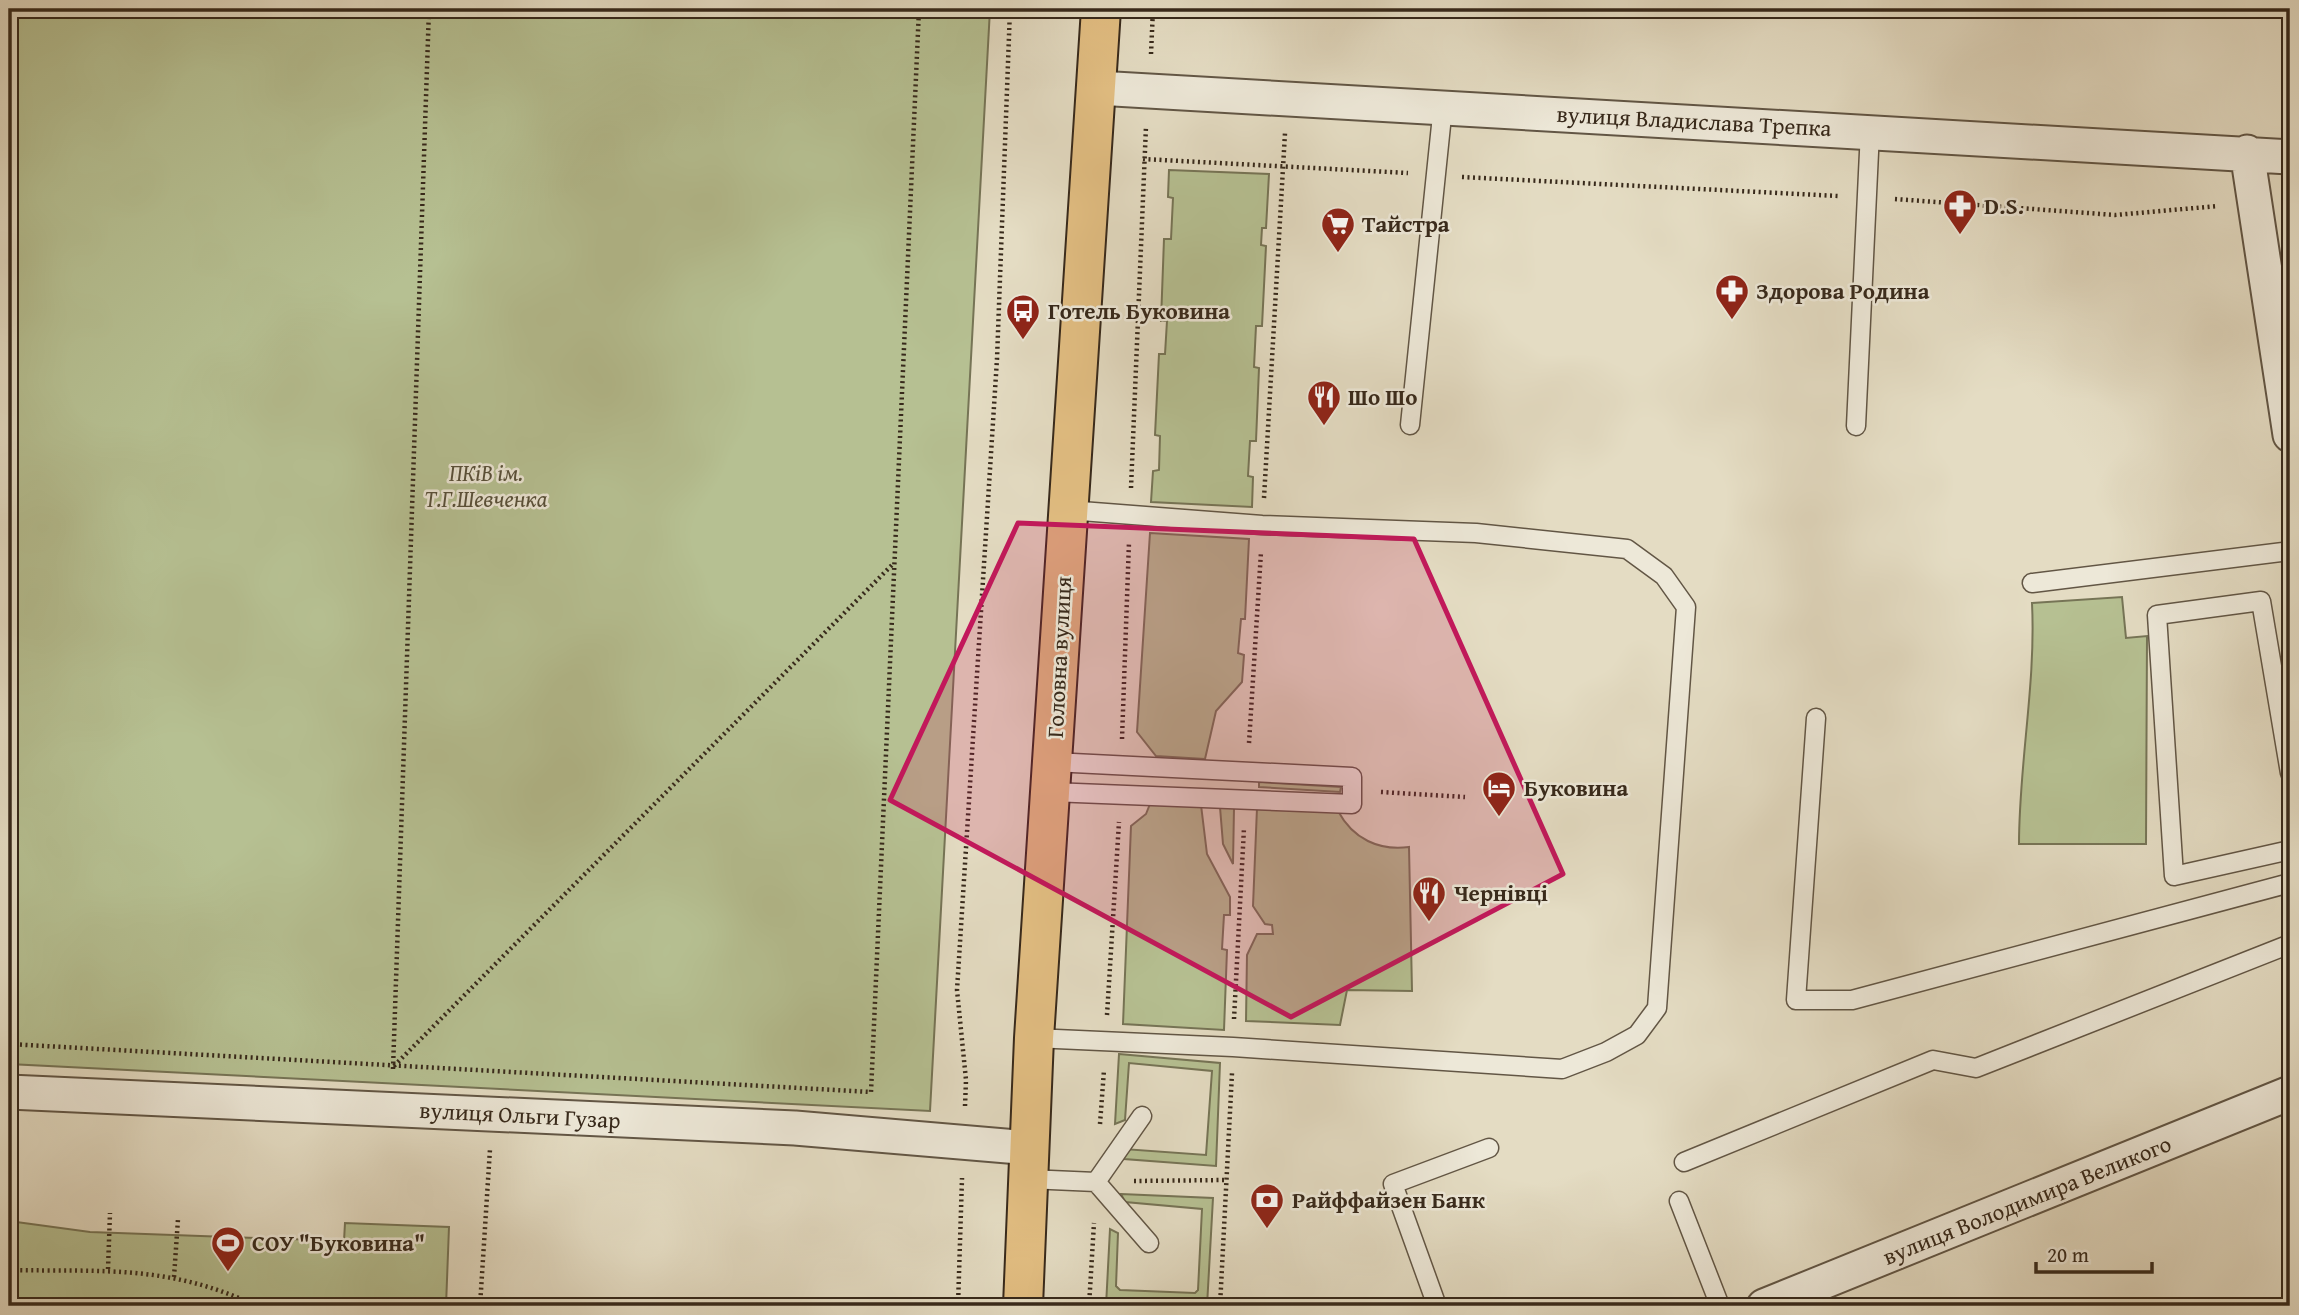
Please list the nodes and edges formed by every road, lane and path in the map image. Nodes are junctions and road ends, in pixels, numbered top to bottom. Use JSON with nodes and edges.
{"nodes":[{"id":1,"x":429,"y":9,"type":"edge"},
{"id":2,"x":919,"y":9,"type":"edge"},
{"id":3,"x":1010,"y":9,"type":"edge"},
{"id":4,"x":1101,"y":9,"type":"edge"},
{"id":5,"x":1153,"y":9,"type":"edge"},
{"id":6,"x":1097,"y":88,"type":"junction"},
{"id":7,"x":1149,"y":89,"type":"junction"},
{"id":8,"x":1288,"y":98,"type":"junction"},
{"id":9,"x":1443,"y":106,"type":"junction"},
{"id":10,"x":1870,"y":131,"type":"junction"},
{"id":11,"x":2247,"y":152,"type":"junction"},
{"id":12,"x":2290,"y":157,"type":"edge"},
{"id":13,"x":1143,"y":159,"type":"junction"},
{"id":14,"x":1282,"y":165,"type":"junction"},
{"id":15,"x":1436,"y":175,"type":"junction"},
{"id":16,"x":1864,"y":197,"type":"junction"},
{"id":17,"x":2254,"y":202,"type":"junction"},
{"id":18,"x":1410,"y":425,"type":"dead end"},
{"id":19,"x":1856,"y":426,"type":"dead end"},
{"id":20,"x":2290,"y":435,"type":"edge"},
{"id":21,"x":1068,"y":510,"type":"junction"},
{"id":22,"x":1130,"y":515,"type":"junction"},
{"id":23,"x":1262,"y":525,"type":"junction"},
{"id":24,"x":2290,"y":551,"type":"edge"},
{"id":25,"x":894,"y":564,"type":"junction"},
{"id":26,"x":2032,"y":583,"type":"dead end"},
{"id":27,"x":1816,"y":718,"type":"dead end"},
{"id":28,"x":1121,"y":767,"type":"junction"},
{"id":29,"x":1248,"y":770,"type":"junction"},
{"id":30,"x":2290,"y":772,"type":"edge"},
{"id":31,"x":1052,"y":777,"type":"junction"},
{"id":32,"x":1352,"y":790,"type":"junction"},
{"id":33,"x":1120,"y":796,"type":"junction"},
{"id":34,"x":1246,"y":797,"type":"junction"},
{"id":35,"x":1465,"y":797,"type":"dead end"},
{"id":36,"x":2290,"y":850,"type":"edge"},
{"id":37,"x":2290,"y":883,"type":"edge"},
{"id":38,"x":2290,"y":944,"type":"edge"},
{"id":39,"x":1034,"y":1038,"type":"junction"},
{"id":40,"x":1106,"y":1040,"type":"junction"},
{"id":41,"x":9,"y":1044,"type":"edge"},
{"id":42,"x":1233,"y":1047,"type":"junction"},
{"id":43,"x":393,"y":1067,"type":"junction"},
{"id":44,"x":9,"y":1092,"type":"edge"},
{"id":45,"x":2290,"y":1093,"type":"edge"},
{"id":46,"x":395,"y":1108,"type":"junction"},
{"id":47,"x":492,"y":1113,"type":"junction"},
{"id":48,"x":1142,"y":1116,"type":"dead end"},
{"id":49,"x":964,"y":1142,"type":"junction"},
{"id":50,"x":1489,"y":1148,"type":"dead end"},
{"id":51,"x":1684,"y":1162,"type":"dead end"},
{"id":52,"x":1029,"y":1163,"type":"junction"},
{"id":53,"x":1227,"y":1180,"type":"junction"},
{"id":54,"x":1096,"y":1182,"type":"junction"},
{"id":55,"x":1679,"y":1200,"type":"dead end"},
{"id":56,"x":110,"y":1213,"type":"dead end"},
{"id":57,"x":178,"y":1219,"type":"dead end"},
{"id":58,"x":1149,"y":1243,"type":"dead end"},
{"id":59,"x":108,"y":1269,"type":"junction"},
{"id":60,"x":9,"y":1270,"type":"edge"},
{"id":61,"x":174,"y":1277,"type":"junction"},
{"id":62,"x":257,"y":1306,"type":"edge"},
{"id":63,"x":480,"y":1306,"type":"edge"},
{"id":64,"x":958,"y":1306,"type":"edge"},
{"id":65,"x":1023,"y":1306,"type":"edge"},
{"id":66,"x":1089,"y":1306,"type":"edge"},
{"id":67,"x":1220,"y":1306,"type":"edge"},
{"id":68,"x":1437,"y":1306,"type":"edge"},
{"id":69,"x":1720,"y":1306,"type":"edge"},
{"id":70,"x":1764,"y":1306,"type":"edge"}],
"edges":[{"from":1,"to":43,"type":"path"},
{"from":2,"to":25,"type":"path"},
{"from":3,"to":49,"type":"path"},
{"from":4,"to":6,"type":"main road","name":"Головна вулиця"},
{"from":5,"to":7,"type":"path"},
{"from":6,"to":7,"type":"street","name":"вулиця Владислава Трепка"},
{"from":6,"to":21,"type":"main road","name":"Головна вулиця"},
{"from":7,"to":8,"type":"street","name":"вулиця Владислава Трепка"},
{"from":7,"to":13,"type":"path"},
{"from":8,"to":9,"type":"street","name":"вулиця Владислава Трепка"},
{"from":8,"to":14,"type":"path"},
{"from":9,"to":10,"type":"street","name":"вулиця Владислава Трепка"},
{"from":9,"to":15,"type":"lane"},
{"from":10,"to":11,"type":"street","name":"вулиця Владислава Трепка"},
{"from":10,"to":16,"type":"lane"},
{"from":11,"to":12,"type":"street","name":"вулиця Владислава Трепка"},
{"from":11,"to":17,"type":"street"},
{"from":13,"to":14,"type":"path"},
{"from":13,"to":22,"type":"path"},
{"from":14,"to":15,"type":"path"},
{"from":14,"to":23,"type":"path"},
{"from":15,"to":16,"type":"path"},
{"from":15,"to":18,"type":"lane"},
{"from":16,"to":17,"type":"path"},
{"from":16,"to":19,"type":"lane"},
{"from":17,"to":20,"type":"street"},
{"from":21,"to":22,"type":"lane"},
{"from":21,"to":31,"type":"main road","name":"Головна вулиця"},
{"from":22,"to":23,"type":"lane"},
{"from":22,"to":28,"type":"path"},
{"from":23,"to":29,"type":"path"},
{"from":23,"to":42,"type":"lane"},
{"from":24,"to":26,"type":"lane"},
{"from":25,"to":43,"type":"path"},
{"from":25,"to":43,"type":"path"},
{"from":27,"to":37,"type":"lane"},
{"from":28,"to":29,"type":"lane"},
{"from":28,"to":31,"type":"lane"},
{"from":29,"to":32,"type":"lane"},
{"from":30,"to":36,"type":"lane"},
{"from":31,"to":33,"type":"lane"},
{"from":31,"to":39,"type":"main road","name":"Головна вулиця"},
{"from":32,"to":34,"type":"lane"},
{"from":32,"to":35,"type":"path"},
{"from":33,"to":34,"type":"lane"},
{"from":33,"to":40,"type":"path"},
{"from":34,"to":42,"type":"path"},
{"from":38,"to":51,"type":"lane"},
{"from":39,"to":40,"type":"lane"},
{"from":39,"to":52,"type":"main road","name":"Головна вулиця"},
{"from":40,"to":42,"type":"lane"},
{"from":40,"to":54,"type":"path"},
{"from":41,"to":43,"type":"path"},
{"from":42,"to":53,"type":"path"},
{"from":43,"to":46,"type":"path"},
{"from":44,"to":46,"type":"street","name":"вулиця Ольги Гузар"},
{"from":45,"to":70,"type":"street","name":"вулиця Володимира Великого"},
{"from":46,"to":47,"type":"street","name":"вулиця Ольги Гузар"},
{"from":47,"to":49,"type":"street","name":"вулиця Ольги Гузар"},
{"from":47,"to":63,"type":"path"},
{"from":48,"to":54,"type":"lane"},
{"from":49,"to":52,"type":"street","name":"вулиця Ольги Гузар"},
{"from":49,"to":64,"type":"path"},
{"from":50,"to":68,"type":"lane"},
{"from":52,"to":54,"type":"lane"},
{"from":52,"to":65,"type":"main road","name":"Головна вулиця"},
{"from":53,"to":54,"type":"path"},
{"from":53,"to":67,"type":"path"},
{"from":54,"to":58,"type":"lane"},
{"from":54,"to":66,"type":"path"},
{"from":55,"to":69,"type":"lane"},
{"from":56,"to":59,"type":"path"},
{"from":57,"to":61,"type":"path"},
{"from":59,"to":60,"type":"path"},
{"from":59,"to":61,"type":"path"},
{"from":61,"to":62,"type":"path"}]}
